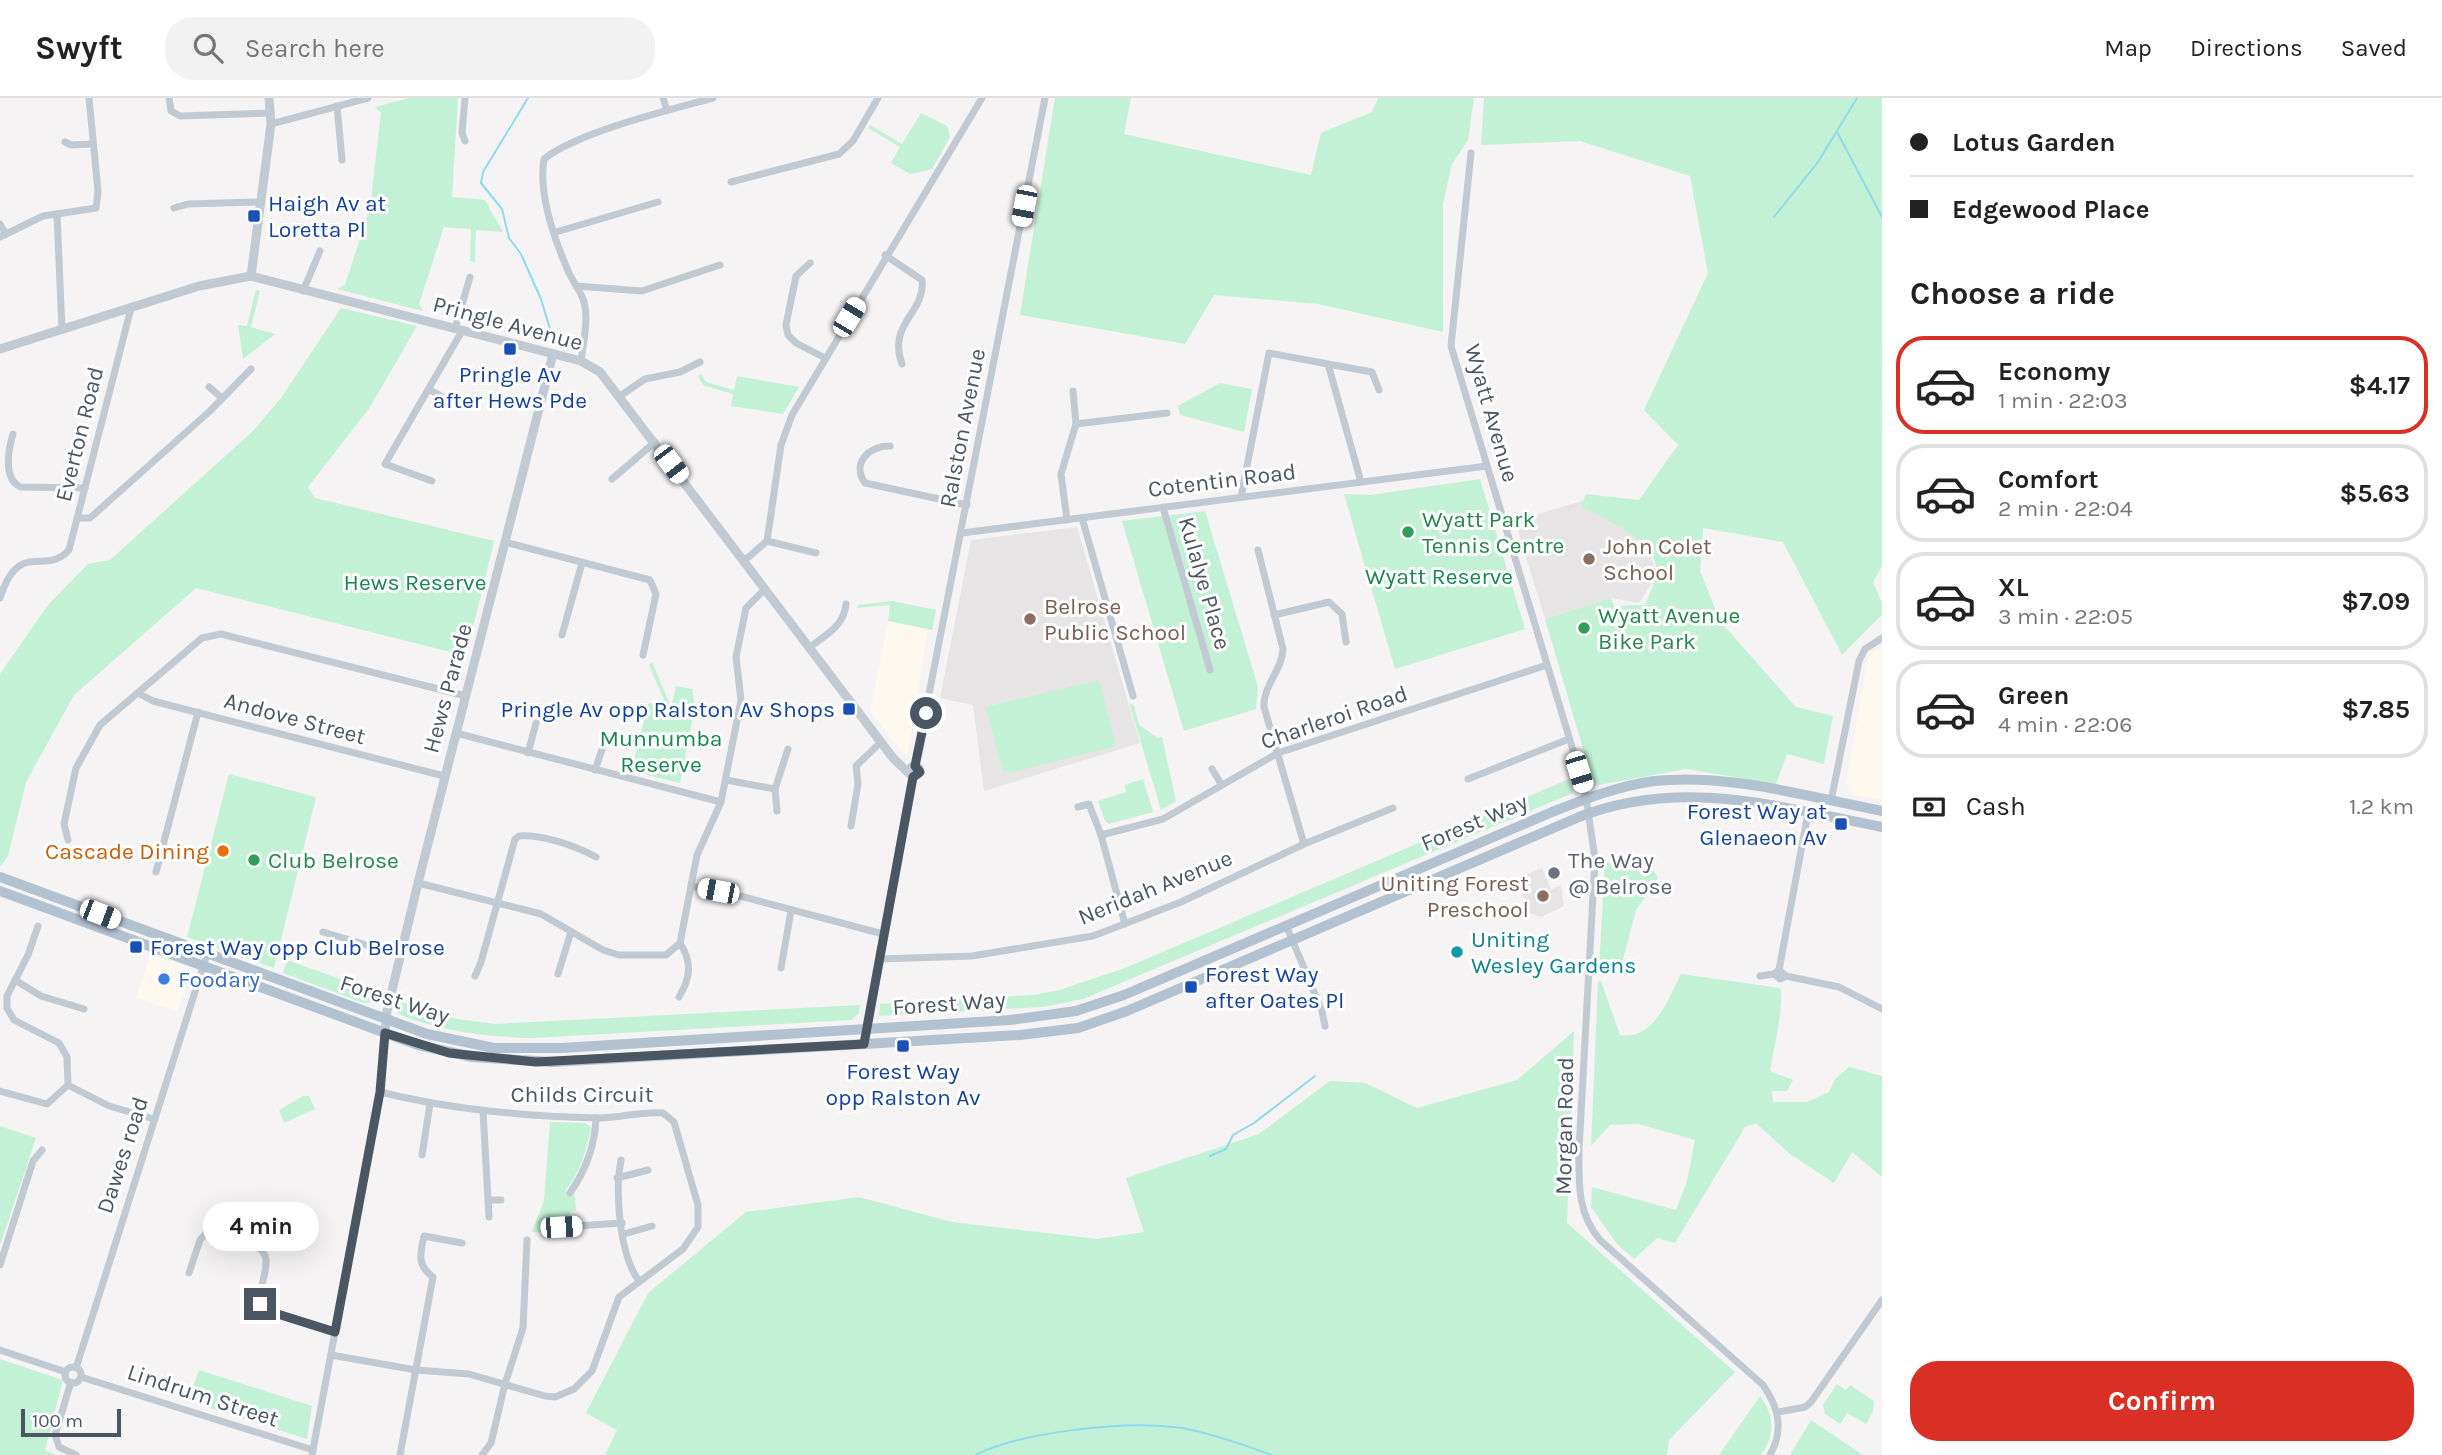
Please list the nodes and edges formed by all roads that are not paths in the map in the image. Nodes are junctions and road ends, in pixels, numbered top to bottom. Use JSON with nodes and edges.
{"nodes":[{"id":1,"x":89,"y":98,"type":"edge"},
{"id":2,"x":169,"y":98,"type":"edge"},
{"id":3,"x":269,"y":98,"type":"edge"},
{"id":4,"x":368,"y":98,"type":"edge"},
{"id":5,"x":465,"y":98,"type":"edge"},
{"id":6,"x":663,"y":98,"type":"edge"},
{"id":7,"x":713,"y":98,"type":"edge"},
{"id":8,"x":877,"y":98,"type":"edge"},
{"id":9,"x":982,"y":98,"type":"edge"},
{"id":10,"x":1045,"y":98,"type":"edge"},
{"id":11,"x":341,"y":103,"type":"edge"},
{"id":12,"x":667,"y":110,"type":"junction"},
{"id":13,"x":271,"y":113,"type":"junction"},
{"id":14,"x":271,"y":124,"type":"junction"},
{"id":15,"x":465,"y":141,"type":"dead end"},
{"id":16,"x":65,"y":142,"type":"dead end"},
{"id":17,"x":92,"y":144,"type":"junction"},
{"id":18,"x":1471,"y":153,"type":"dead end"},
{"id":19,"x":342,"y":160,"type":"dead end"},
{"id":20,"x":731,"y":182,"type":"dead end"},
{"id":21,"x":260,"y":202,"type":"junction"},
{"id":22,"x":658,"y":202,"type":"dead end"},
{"id":23,"x":174,"y":208,"type":"dead end"},
{"id":24,"x":57,"y":214,"type":"junction"},
{"id":25,"x":0,"y":223,"type":"edge"},
{"id":26,"x":556,"y":232,"type":"junction"},
{"id":27,"x":3,"y":236,"type":"edge"},
{"id":28,"x":320,"y":251,"type":"dead end"},
{"id":29,"x":885,"y":255,"type":"junction"},
{"id":30,"x":810,"y":263,"type":"dead end"},
{"id":31,"x":720,"y":265,"type":"dead end"},
{"id":32,"x":251,"y":276,"type":"junction"},
{"id":33,"x":470,"y":277,"type":"dead end"},
{"id":34,"x":576,"y":286,"type":"junction"},
{"id":35,"x":303,"y":291,"type":"junction"},
{"id":36,"x":131,"y":308,"type":"junction"},
{"id":37,"x":62,"y":330,"type":"junction"},
{"id":38,"x":458,"y":330,"type":"junction"},
{"id":39,"x":0,"y":349,"type":"edge"},
{"id":40,"x":553,"y":354,"type":"junction"},
{"id":41,"x":825,"y":358,"type":"junction"},
{"id":42,"x":581,"y":361,"type":"junction"},
{"id":43,"x":700,"y":362,"type":"dead end"},
{"id":44,"x":902,"y":364,"type":"dead end"},
{"id":45,"x":1328,"y":364,"type":"junction"},
{"id":46,"x":251,"y":369,"type":"dead end"},
{"id":47,"x":209,"y":387,"type":"dead end"},
{"id":48,"x":430,"y":390,"type":"junction"},
{"id":49,"x":1379,"y":390,"type":"dead end"},
{"id":50,"x":1073,"y":391,"type":"dead end"},
{"id":51,"x":620,"y":397,"type":"junction"},
{"id":52,"x":222,"y":398,"type":"junction"},
{"id":53,"x":459,"y":406,"type":"dead end"},
{"id":54,"x":1167,"y":413,"type":"dead end"},
{"id":55,"x":1076,"y":424,"type":"junction"},
{"id":56,"x":13,"y":434,"type":"dead end"},
{"id":57,"x":655,"y":442,"type":"junction"},
{"id":58,"x":890,"y":446,"type":"dead end"},
{"id":59,"x":1488,"y":466,"type":"junction"},
{"id":60,"x":612,"y":479,"type":"dead end"},
{"id":61,"x":432,"y":481,"type":"dead end"},
{"id":62,"x":1361,"y":482,"type":"junction"},
{"id":63,"x":85,"y":488,"type":"junction"},
{"id":64,"x":1241,"y":497,"type":"junction"},
{"id":65,"x":967,"y":505,"type":"junction"},
{"id":66,"x":1163,"y":507,"type":"junction"},
{"id":67,"x":77,"y":518,"type":"junction"},
{"id":68,"x":1082,"y":518,"type":"junction"},
{"id":69,"x":1067,"y":520,"type":"junction"},
{"id":70,"x":962,"y":533,"type":"junction"},
{"id":71,"x":766,"y":541,"type":"junction"},
{"id":72,"x":505,"y":542,"type":"junction"},
{"id":73,"x":1258,"y":550,"type":"dead end"},
{"id":74,"x":816,"y":553,"type":"dead end"},
{"id":75,"x":744,"y":561,"type":"junction"},
{"id":76,"x":582,"y":563,"type":"junction"},
{"id":77,"x":765,"y":589,"type":"junction"},
{"id":78,"x":0,"y":598,"type":"edge"},
{"id":79,"x":846,"y":604,"type":"dead end"},
{"id":80,"x":1273,"y":615,"type":"junction"},
{"id":81,"x":562,"y":635,"type":"dead end"},
{"id":82,"x":1882,"y":638,"type":"edge"},
{"id":83,"x":1346,"y":642,"type":"dead end"},
{"id":84,"x":810,"y":647,"type":"junction"},
{"id":85,"x":643,"y":655,"type":"dead end"},
{"id":86,"x":1547,"y":665,"type":"junction"},
{"id":87,"x":1210,"y":670,"type":"dead end"},
{"id":88,"x":138,"y":693,"type":"junction"},
{"id":89,"x":466,"y":696,"type":"junction"},
{"id":90,"x":1132,"y":696,"type":"dead end"},
{"id":91,"x":198,"y":712,"type":"junction"},
{"id":92,"x":536,"y":723,"type":"dead end"},
{"id":93,"x":456,"y":733,"type":"junction"},
{"id":94,"x":1569,"y":738,"type":"junction"},
{"id":95,"x":604,"y":741,"type":"dead end"},
{"id":96,"x":881,"y":742,"type":"junction"},
{"id":97,"x":788,"y":749,"type":"dead end"},
{"id":98,"x":528,"y":753,"type":"junction"},
{"id":99,"x":1278,"y":753,"type":"junction"},
{"id":100,"x":1212,"y":769,"type":"dead end"},
{"id":101,"x":596,"y":770,"type":"junction"},
{"id":102,"x":912,"y":771,"type":"junction"},
{"id":103,"x":444,"y":776,"type":"junction"},
{"id":104,"x":1468,"y":779,"type":"dead end"},
{"id":105,"x":726,"y":780,"type":"junction"},
{"id":106,"x":1221,"y":784,"type":"junction"},
{"id":107,"x":1754,"y":787,"type":"junction"},
{"id":108,"x":775,"y":789,"type":"junction"},
{"id":109,"x":1587,"y":798,"type":"junction"},
{"id":110,"x":1831,"y":801,"type":"junction"},
{"id":111,"x":721,"y":802,"type":"junction"},
{"id":112,"x":1078,"y":807,"type":"dead end"},
{"id":113,"x":1392,"y":808,"type":"dead end"},
{"id":114,"x":1879,"y":810,"type":"edge"},
{"id":115,"x":777,"y":811,"type":"dead end"},
{"id":116,"x":1590,"y":813,"type":"junction"},
{"id":117,"x":1808,"y":813,"type":"junction"},
{"id":118,"x":851,"y":825,"type":"dead end"},
{"id":119,"x":1882,"y":827,"type":"edge"},
{"id":120,"x":1101,"y":835,"type":"junction"},
{"id":121,"x":68,"y":840,"type":"dead end"},
{"id":122,"x":1304,"y":844,"type":"junction"},
{"id":123,"x":596,"y":857,"type":"dead end"},
{"id":124,"x":156,"y":872,"type":"dead end"},
{"id":125,"x":0,"y":877,"type":"edge"},
{"id":126,"x":418,"y":883,"type":"junction"},
{"id":127,"x":691,"y":886,"type":"junction"},
{"id":128,"x":0,"y":891,"type":"edge"},
{"id":129,"x":497,"y":903,"type":"junction"},
{"id":130,"x":791,"y":911,"type":"junction"},
{"id":131,"x":1125,"y":924,"type":"junction"},
{"id":132,"x":1286,"y":925,"type":"junction"},
{"id":133,"x":38,"y":926,"type":"dead end"},
{"id":134,"x":323,"y":932,"type":"dead end"},
{"id":135,"x":572,"y":932,"type":"junction"},
{"id":136,"x":883,"y":934,"type":"junction"},
{"id":137,"x":1292,"y":940,"type":"junction"},
{"id":138,"x":680,"y":943,"type":"junction"},
{"id":139,"x":207,"y":954,"type":"junction"},
{"id":140,"x":400,"y":955,"type":"junction"},
{"id":141,"x":879,"y":958,"type":"junction"},
{"id":142,"x":203,"y":966,"type":"junction"},
{"id":143,"x":781,"y":968,"type":"dead end"},
{"id":144,"x":1776,"y":972,"type":"junction"},
{"id":145,"x":558,"y":974,"type":"dead end"},
{"id":146,"x":475,"y":976,"type":"dead end"},
{"id":147,"x":1760,"y":976,"type":"dead end"},
{"id":148,"x":15,"y":980,"type":"junction"},
{"id":149,"x":679,"y":997,"type":"dead end"},
{"id":150,"x":84,"y":1009,"type":"dead end"},
{"id":151,"x":1882,"y":1009,"type":"edge"},
{"id":152,"x":385,"y":1020,"type":"junction"},
{"id":153,"x":1325,"y":1026,"type":"dead end"},
{"id":154,"x":866,"y":1030,"type":"junction"},
{"id":155,"x":385,"y":1033,"type":"junction"},
{"id":156,"x":864,"y":1044,"type":"junction"},
{"id":157,"x":68,"y":1085,"type":"junction"},
{"id":158,"x":0,"y":1091,"type":"edge"},
{"id":159,"x":380,"y":1092,"type":"junction"},
{"id":160,"x":430,"y":1104,"type":"junction"},
{"id":161,"x":483,"y":1111,"type":"junction"},
{"id":162,"x":596,"y":1118,"type":"junction"},
{"id":163,"x":154,"y":1119,"type":"junction"},
{"id":164,"x":42,"y":1150,"type":"dead end"},
{"id":165,"x":422,"y":1155,"type":"dead end"},
{"id":166,"x":621,"y":1160,"type":"dead end"},
{"id":167,"x":648,"y":1170,"type":"dead end"},
{"id":168,"x":617,"y":1178,"type":"junction"},
{"id":169,"x":570,"y":1193,"type":"dead end"},
{"id":170,"x":488,"y":1200,"type":"junction"},
{"id":171,"x":501,"y":1200,"type":"dead end"},
{"id":172,"x":489,"y":1217,"type":"dead end"},
{"id":173,"x":622,"y":1223,"type":"junction"},
{"id":174,"x":652,"y":1226,"type":"dead end"},
{"id":175,"x":561,"y":1227,"type":"dead end"},
{"id":176,"x":624,"y":1234,"type":"junction"},
{"id":177,"x":527,"y":1240,"type":"dead end"},
{"id":178,"x":462,"y":1243,"type":"dead end"},
{"id":179,"x":0,"y":1265,"type":"edge"},
{"id":180,"x":189,"y":1273,"type":"dead end"},
{"id":181,"x":639,"y":1281,"type":"junction"},
{"id":182,"x":1882,"y":1300,"type":"edge"},
{"id":183,"x":335,"y":1332,"type":"junction"},
{"id":184,"x":0,"y":1350,"type":"edge"},
{"id":185,"x":331,"y":1355,"type":"junction"},
{"id":186,"x":76,"y":1368,"type":"junction"},
{"id":187,"x":415,"y":1370,"type":"junction"},
{"id":188,"x":66,"y":1372,"type":"junction"},
{"id":189,"x":81,"y":1377,"type":"junction"},
{"id":190,"x":71,"y":1382,"type":"junction"},
{"id":191,"x":505,"y":1384,"type":"junction"},
{"id":192,"x":1778,"y":1412,"type":"junction"},
{"id":193,"x":313,"y":1453,"type":"edge"},
{"id":194,"x":76,"y":1455,"type":"edge"},
{"id":195,"x":400,"y":1455,"type":"edge"},
{"id":196,"x":482,"y":1455,"type":"edge"},
{"id":197,"x":1770,"y":1455,"type":"edge"}],
"edges":[{"from":1,"to":17,"type":"street"},
{"from":2,"to":13,"type":"street"},
{"from":3,"to":13,"type":"street"},
{"from":4,"to":11,"type":"street"},
{"from":5,"to":15,"type":"street"},
{"from":6,"to":12,"type":"street"},
{"from":7,"to":12,"type":"street"},
{"from":8,"to":20,"type":"street"},
{"from":9,"to":29,"type":"street"},
{"from":10,"to":65,"type":"street","name":"Ralston Avenue"},
{"from":11,"to":14,"type":"street"},
{"from":11,"to":19,"type":"street"},
{"from":12,"to":26,"type":"street"},
{"from":13,"to":14,"type":"street"},
{"from":14,"to":21,"type":"street"},
{"from":16,"to":17,"type":"street"},
{"from":17,"to":24,"type":"street"},
{"from":18,"to":59,"type":"street","name":"Wyatt Avenue"},
{"from":21,"to":23,"type":"street"},
{"from":21,"to":32,"type":"street"},
{"from":22,"to":26,"type":"street"},
{"from":24,"to":27,"type":"street"},
{"from":24,"to":37,"type":"street"},
{"from":25,"to":27,"type":"street"},
{"from":26,"to":34,"type":"street"},
{"from":28,"to":35,"type":"street"},
{"from":29,"to":41,"type":"street"},
{"from":29,"to":44,"type":"street"},
{"from":30,"to":41,"type":"street"},
{"from":31,"to":34,"type":"street"},
{"from":32,"to":35,"type":"street","name":"Pringle Avenue"},
{"from":32,"to":36,"type":"street","name":"Pringle Avenue"},
{"from":33,"to":38,"type":"street"},
{"from":34,"to":42,"type":"street"},
{"from":35,"to":38,"type":"street","name":"Pringle Avenue"},
{"from":36,"to":37,"type":"street","name":"Pringle Avenue"},
{"from":36,"to":63,"type":"street","name":"Everton Road"},
{"from":37,"to":39,"type":"street","name":"Pringle Avenue"},
{"from":38,"to":40,"type":"street","name":"Pringle Avenue"},
{"from":38,"to":48,"type":"street"},
{"from":40,"to":42,"type":"street","name":"Pringle Avenue"},
{"from":40,"to":72,"type":"street","name":"Hews Parade"},
{"from":41,"to":71,"type":"street"},
{"from":42,"to":51,"type":"street","name":"Pringle Avenue"},
{"from":43,"to":51,"type":"street"},
{"from":45,"to":49,"type":"street"},
{"from":45,"to":62,"type":"street"},
{"from":45,"to":64,"type":"street"},
{"from":46,"to":52,"type":"street"},
{"from":47,"to":52,"type":"street"},
{"from":48,"to":53,"type":"street"},
{"from":48,"to":61,"type":"street"},
{"from":50,"to":55,"type":"street"},
{"from":51,"to":57,"type":"street","name":"Pringle Avenue"},
{"from":52,"to":67,"type":"street"},
{"from":54,"to":55,"type":"street"},
{"from":55,"to":69,"type":"street"},
{"from":56,"to":63,"type":"street"},
{"from":57,"to":60,"type":"street"},
{"from":57,"to":75,"type":"street","name":"Pringle Avenue"},
{"from":58,"to":65,"type":"street"},
{"from":59,"to":62,"type":"street","name":"Cotentin Road"},
{"from":59,"to":86,"type":"street","name":"Wyatt Avenue"},
{"from":62,"to":64,"type":"street","name":"Cotentin Road"},
{"from":63,"to":67,"type":"street","name":"Everton Road"},
{"from":64,"to":66,"type":"street","name":"Cotentin Road"},
{"from":65,"to":70,"type":"street","name":"Ralston Avenue"},
{"from":66,"to":68,"type":"street","name":"Cotentin Road"},
{"from":66,"to":87,"type":"street","name":"Kulalye Place"},
{"from":67,"to":78,"type":"street","name":"Everton Road"},
{"from":68,"to":69,"type":"street","name":"Cotentin Road"},
{"from":68,"to":90,"type":"street"},
{"from":69,"to":70,"type":"street","name":"Cotentin Road"},
{"from":70,"to":102,"type":"street","name":"Ralston Avenue"},
{"from":71,"to":74,"type":"street"},
{"from":71,"to":75,"type":"street"},
{"from":72,"to":76,"type":"street"},
{"from":72,"to":89,"type":"street","name":"Hews Parade"},
{"from":73,"to":80,"type":"street"},
{"from":75,"to":77,"type":"street","name":"Pringle Avenue"},
{"from":76,"to":81,"type":"street"},
{"from":76,"to":85,"type":"street"},
{"from":77,"to":84,"type":"street","name":"Pringle Avenue"},
{"from":77,"to":105,"type":"street"},
{"from":79,"to":84,"type":"street"},
{"from":80,"to":83,"type":"street"},
{"from":80,"to":99,"type":"street"},
{"from":82,"to":110,"type":"street"},
{"from":84,"to":96,"type":"street","name":"Pringle Avenue"},
{"from":86,"to":94,"type":"street","name":"Wyatt Avenue"},
{"from":86,"to":99,"type":"street","name":"Charleroi Road"},
{"from":88,"to":89,"type":"street"},
{"from":88,"to":91,"type":"street","name":"Andove Street"},
{"from":88,"to":121,"type":"street"},
{"from":89,"to":93,"type":"street","name":"Hews Parade"},
{"from":91,"to":103,"type":"street","name":"Andove Street"},
{"from":91,"to":124,"type":"street"},
{"from":92,"to":98,"type":"street"},
{"from":93,"to":98,"type":"street"},
{"from":93,"to":103,"type":"street","name":"Hews Parade"},
{"from":94,"to":104,"type":"street"},
{"from":94,"to":109,"type":"street","name":"Wyatt Avenue"},
{"from":95,"to":101,"type":"street"},
{"from":96,"to":102,"type":"street","name":"Pringle Avenue"},
{"from":96,"to":118,"type":"street"},
{"from":97,"to":108,"type":"street"},
{"from":98,"to":101,"type":"street"},
{"from":99,"to":106,"type":"street","name":"Charleroi Road"},
{"from":99,"to":122,"type":"street"},
{"from":100,"to":106,"type":"street"},
{"from":101,"to":111,"type":"street"},
{"from":102,"to":136,"type":"street","name":"Ralston Avenue"},
{"from":103,"to":126,"type":"street","name":"Hews Parade"},
{"from":105,"to":108,"type":"street"},
{"from":105,"to":111,"type":"street"},
{"from":106,"to":120,"type":"street","name":"Charleroi Road"},
{"from":107,"to":109,"type":"main road","name":"Forest Way"},
{"from":107,"to":110,"type":"main road","name":"Forest Way"},
{"from":107,"to":117,"type":"main road"},
{"from":108,"to":115,"type":"street"},
{"from":109,"to":116,"type":"street","name":"Morgan Road"},
{"from":109,"to":132,"type":"main road","name":"Forest Way"},
{"from":110,"to":114,"type":"main road","name":"Forest Way"},
{"from":111,"to":127,"type":"street"},
{"from":112,"to":120,"type":"street"},
{"from":113,"to":122,"type":"street","name":"Neridah Avenue"},
{"from":114,"to":117,"type":"main road"},
{"from":116,"to":117,"type":"main road","name":"Forest Way"},
{"from":116,"to":137,"type":"main road","name":"Forest Way"},
{"from":116,"to":192,"type":"street","name":"Morgan Road"},
{"from":117,"to":119,"type":"main road","name":"Forest Way"},
{"from":117,"to":144,"type":"street"},
{"from":120,"to":131,"type":"street"},
{"from":122,"to":131,"type":"street","name":"Neridah Avenue"},
{"from":123,"to":129,"type":"street"},
{"from":125,"to":139,"type":"main road","name":"Forest Way"},
{"from":126,"to":129,"type":"street"},
{"from":126,"to":140,"type":"street","name":"Hews Parade"},
{"from":127,"to":130,"type":"street"},
{"from":127,"to":138,"type":"street"},
{"from":128,"to":142,"type":"main road","name":"Forest Way"},
{"from":129,"to":135,"type":"street"},
{"from":129,"to":146,"type":"street"},
{"from":130,"to":136,"type":"street"},
{"from":130,"to":143,"type":"street"},
{"from":131,"to":141,"type":"street","name":"Neridah Avenue"},
{"from":132,"to":137,"type":"street"},
{"from":132,"to":154,"type":"main road","name":"Forest Way"},
{"from":133,"to":148,"type":"street"},
{"from":134,"to":140,"type":"street"},
{"from":135,"to":138,"type":"street"},
{"from":135,"to":145,"type":"street"},
{"from":136,"to":141,"type":"street","name":"Ralston Avenue"},
{"from":137,"to":153,"type":"street"},
{"from":137,"to":156,"type":"main road","name":"Forest Way"},
{"from":138,"to":149,"type":"street"},
{"from":139,"to":142,"type":"street","name":"Dawes road"},
{"from":139,"to":152,"type":"main road","name":"Forest Way"},
{"from":140,"to":152,"type":"street","name":"Hews Parade"},
{"from":141,"to":154,"type":"street","name":"Ralston Avenue"},
{"from":142,"to":155,"type":"main road","name":"Forest Way"},
{"from":142,"to":163,"type":"street","name":"Dawes road"},
{"from":144,"to":147,"type":"street"},
{"from":144,"to":151,"type":"street"},
{"from":148,"to":150,"type":"street"},
{"from":148,"to":157,"type":"street"},
{"from":152,"to":154,"type":"main road","name":"Forest Way"},
{"from":152,"to":155,"type":"street","name":"Hews Parade"},
{"from":154,"to":156,"type":"street","name":"Ralston Avenue"},
{"from":155,"to":156,"type":"main road","name":"Forest Way"},
{"from":155,"to":159,"type":"street"},
{"from":157,"to":158,"type":"street"},
{"from":157,"to":163,"type":"street"},
{"from":159,"to":160,"type":"street","name":"Childs Circuit"},
{"from":159,"to":183,"type":"street"},
{"from":160,"to":161,"type":"street","name":"Childs Circuit"},
{"from":160,"to":165,"type":"street"},
{"from":161,"to":162,"type":"street","name":"Childs Circuit"},
{"from":161,"to":170,"type":"street"},
{"from":162,"to":169,"type":"street"},
{"from":162,"to":181,"type":"street","name":"Childs Circuit"},
{"from":163,"to":186,"type":"street","name":"Dawes road"},
{"from":164,"to":179,"type":"street"},
{"from":166,"to":168,"type":"street"},
{"from":167,"to":168,"type":"street"},
{"from":168,"to":173,"type":"street"},
{"from":170,"to":171,"type":"street"},
{"from":170,"to":172,"type":"street"},
{"from":173,"to":175,"type":"street"},
{"from":173,"to":176,"type":"street"},
{"from":174,"to":176,"type":"street"},
{"from":176,"to":181,"type":"street"},
{"from":177,"to":191,"type":"street"},
{"from":178,"to":187,"type":"street"},
{"from":180,"to":183,"type":"street"},
{"from":181,"to":191,"type":"street","name":"Childs Circuit"},
{"from":182,"to":192,"type":"street"},
{"from":183,"to":185,"type":"street"},
{"from":184,"to":188,"type":"street"},
{"from":185,"to":187,"type":"street","name":"Childs Circuit"},
{"from":185,"to":193,"type":"street"},
{"from":186,"to":188,"type":"street"},
{"from":186,"to":189,"type":"street"},
{"from":187,"to":191,"type":"street","name":"Childs Circuit"},
{"from":187,"to":195,"type":"street"},
{"from":188,"to":190,"type":"street"},
{"from":189,"to":190,"type":"street"},
{"from":189,"to":193,"type":"street","name":"Lindrum Street"},
{"from":190,"to":194,"type":"street"},
{"from":191,"to":196,"type":"street"},
{"from":192,"to":197,"type":"street"}]}
